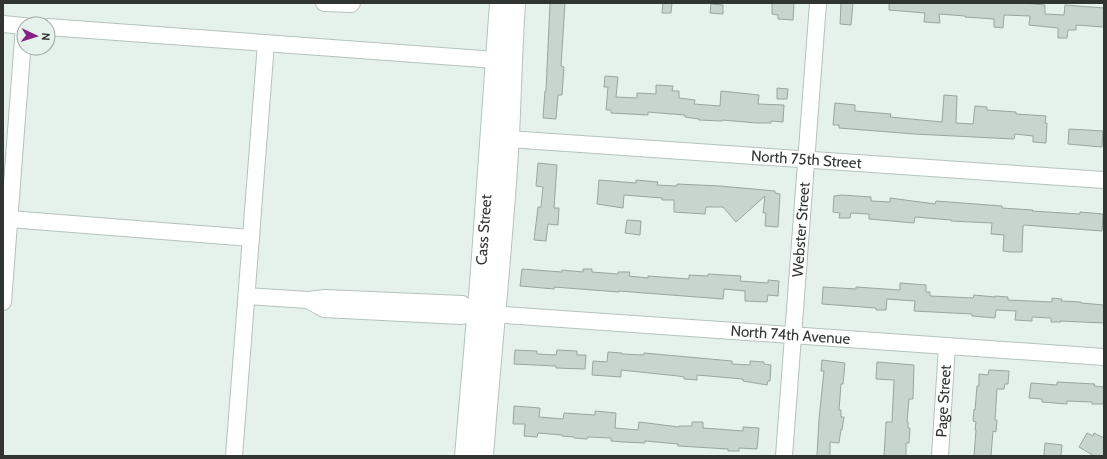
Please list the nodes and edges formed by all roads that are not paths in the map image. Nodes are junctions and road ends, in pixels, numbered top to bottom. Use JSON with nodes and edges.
{"nodes":[{"id":1,"x":324,"y":3,"type":"edge"},
{"id":2,"x":352,"y":3,"type":"edge"},
{"id":3,"x":500,"y":3,"type":"edge"},
{"id":4,"x":515,"y":3,"type":"edge"},
{"id":5,"x":818,"y":3,"type":"edge"},
{"id":6,"x":3,"y":24,"type":"edge"},
{"id":7,"x":16,"y":25,"type":"edge"},
{"id":8,"x":56,"y":28,"type":"edge"},
{"id":9,"x":266,"y":43,"type":"junction"},
{"id":10,"x":22,"y":56,"type":"edge"},
{"id":11,"x":496,"y":60,"type":"junction"},
{"id":12,"x":508,"y":139,"type":"junction"},
{"id":13,"x":806,"y":160,"type":"junction"},
{"id":14,"x":1104,"y":180,"type":"edge"},
{"id":15,"x":9,"y":219,"type":"junction"},
{"id":16,"x":251,"y":238,"type":"junction"},
{"id":17,"x":247,"y":296,"type":"junction"},
{"id":18,"x":3,"y":302,"type":"edge"},
{"id":19,"x":486,"y":314,"type":"junction"},
{"id":20,"x":793,"y":335,"type":"junction"},
{"id":21,"x":947,"y":346,"type":"junction"},
{"id":22,"x":1104,"y":357,"type":"edge"},
{"id":23,"x":234,"y":456,"type":"edge"},
{"id":24,"x":465,"y":456,"type":"edge"},
{"id":25,"x":483,"y":456,"type":"edge"},
{"id":26,"x":784,"y":456,"type":"edge"},
{"id":27,"x":940,"y":456,"type":"edge"}],
"edges":[{"from":1,"to":2,"type":"street"},
{"from":3,"to":11,"type":"main road","name":"Cass Street"},
{"from":4,"to":12,"type":"main road","name":"Cass Street"},
{"from":5,"to":13,"type":"street","name":"Webster Street"},
{"from":6,"to":7,"type":"street"},
{"from":8,"to":9,"type":"street"},
{"from":9,"to":11,"type":"street"},
{"from":9,"to":16,"type":"street"},
{"from":10,"to":15,"type":"street"},
{"from":11,"to":19,"type":"main road","name":"Cass Street"},
{"from":12,"to":13,"type":"street","name":"North 75th Street"},
{"from":12,"to":19,"type":"main road","name":"Cass Street"},
{"from":13,"to":14,"type":"street","name":"North 75th Street"},
{"from":13,"to":20,"type":"street","name":"Webster Street"},
{"from":15,"to":16,"type":"street"},
{"from":15,"to":18,"type":"street"},
{"from":16,"to":17,"type":"street"},
{"from":17,"to":19,"type":"street"},
{"from":17,"to":23,"type":"street"},
{"from":19,"to":20,"type":"street","name":"North 74th Avenue"},
{"from":19,"to":24,"type":"main road","name":"Cass Street"},
{"from":19,"to":25,"type":"main road","name":"Cass Street"},
{"from":20,"to":21,"type":"street","name":"North 74th Avenue"},
{"from":20,"to":26,"type":"street","name":"Webster Street"},
{"from":21,"to":22,"type":"street","name":"North 74th Avenue"},
{"from":21,"to":27,"type":"street","name":"Page Street"}]}
